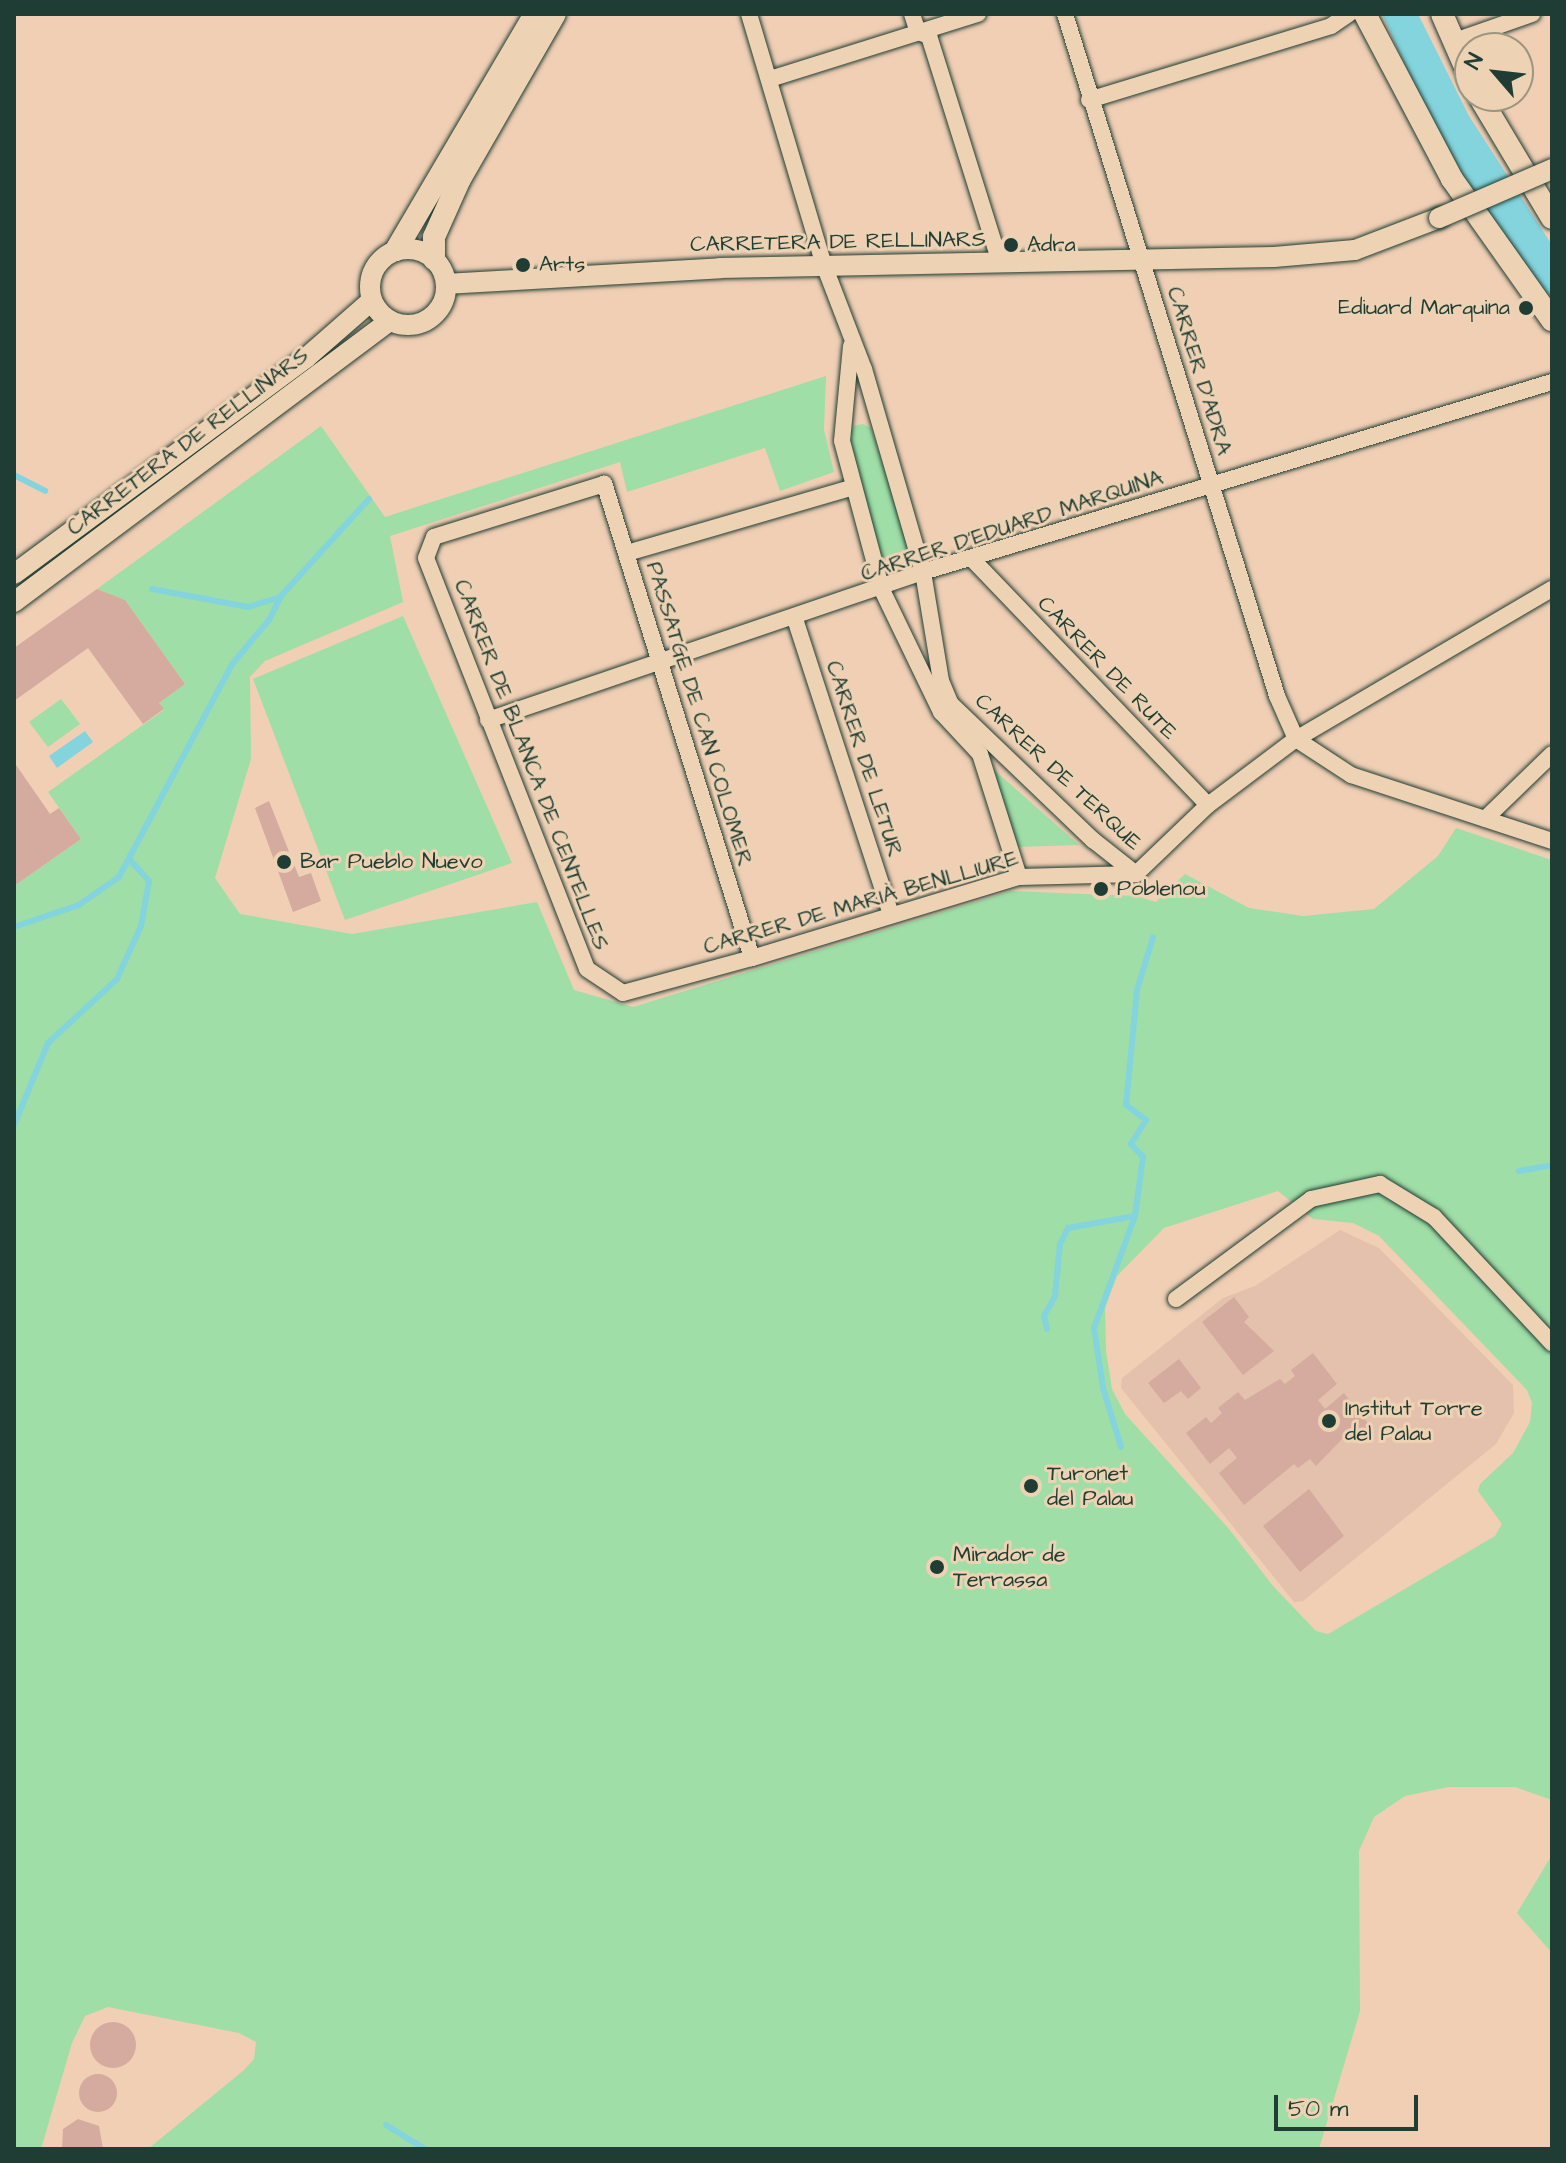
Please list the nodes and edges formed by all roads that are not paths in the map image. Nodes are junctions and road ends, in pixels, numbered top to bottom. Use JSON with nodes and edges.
{"nodes":[{"id":1,"x":535,"y":14,"type":"edge"},
{"id":2,"x":555,"y":14,"type":"edge"},
{"id":3,"x":749,"y":14,"type":"edge"},
{"id":4,"x":912,"y":14,"type":"edge"},
{"id":5,"x":978,"y":14,"type":"edge"},
{"id":6,"x":1065,"y":14,"type":"edge"},
{"id":7,"x":1349,"y":14,"type":"edge"},
{"id":8,"x":1365,"y":14,"type":"edge"},
{"id":9,"x":1442,"y":14,"type":"edge"},
{"id":10,"x":1532,"y":14,"type":"edge"},
{"id":11,"x":918,"y":32,"type":"junction"},
{"id":12,"x":1452,"y":42,"type":"junction"},
{"id":13,"x":1454,"y":46,"type":"edge"},
{"id":14,"x":770,"y":79,"type":"junction"},
{"id":15,"x":1089,"y":100,"type":"junction"},
{"id":16,"x":1489,"y":112,"type":"edge"},
{"id":17,"x":1552,"y":169,"type":"edge"},
{"id":18,"x":1552,"y":218,"type":"edge"},
{"id":19,"x":396,"y":250,"type":"junction"},
{"id":20,"x":434,"y":259,"type":"junction"},
{"id":21,"x":1000,"y":262,"type":"junction"},
{"id":22,"x":1144,"y":262,"type":"junction"},
{"id":23,"x":824,"y":265,"type":"junction"},
{"id":24,"x":446,"y":284,"type":"junction"},
{"id":25,"x":371,"y":301,"type":"junction"},
{"id":26,"x":1552,"y":320,"type":"edge"},
{"id":27,"x":390,"y":321,"type":"junction"},
{"id":28,"x":851,"y":345,"type":"junction"},
{"id":29,"x":1552,"y":382,"type":"edge"},
{"id":30,"x":843,"y":425,"type":"junction"},
{"id":31,"x":878,"y":425,"type":"junction"},
{"id":32,"x":604,"y":484,"type":"joint"},
{"id":33,"x":854,"y":487,"type":"junction"},
{"id":34,"x":1210,"y":487,"type":"junction"},
{"id":35,"x":627,"y":553,"type":"junction"},
{"id":36,"x":974,"y":561,"type":"junction"},
{"id":37,"x":923,"y":572,"type":"junction"},
{"id":38,"x":14,"y":574,"type":"edge"},
{"id":39,"x":1552,"y":589,"type":"edge"},
{"id":40,"x":882,"y":590,"type":"junction"},
{"id":41,"x":14,"y":602,"type":"edge"},
{"id":42,"x":795,"y":619,"type":"junction"},
{"id":43,"x":658,"y":660,"type":"junction"},
{"id":44,"x":488,"y":720,"type":"junction"},
{"id":45,"x":1296,"y":739,"type":"junction"},
{"id":46,"x":1552,"y":754,"type":"edge"},
{"id":47,"x":1208,"y":805,"type":"junction"},
{"id":48,"x":1485,"y":819,"type":"junction"},
{"id":49,"x":1552,"y":841,"type":"edge"},
{"id":50,"x":1136,"y":874,"type":"junction"},
{"id":51,"x":1019,"y":877,"type":"junction"},
{"id":52,"x":891,"y":914,"type":"junction"},
{"id":53,"x":752,"y":958,"type":"junction"},
{"id":54,"x":623,"y":993,"type":"joint"},
{"id":55,"x":1176,"y":1299,"type":"dead end"},
{"id":56,"x":1552,"y":1343,"type":"edge"}],
"edges":[{"from":1,"to":19,"type":"main road"},
{"from":2,"to":20,"type":"main road"},
{"from":3,"to":14,"type":"street","name":"CARRER DE TERQUE"},
{"from":4,"to":11,"type":"street"},
{"from":5,"to":11,"type":"street"},
{"from":6,"to":15,"type":"street","name":"CARRER D'ADRA"},
{"from":7,"to":15,"type":"street"},
{"from":8,"to":26,"type":"main road"},
{"from":9,"to":12,"type":"main road"},
{"from":10,"to":12,"type":"street"},
{"from":11,"to":14,"type":"street"},
{"from":11,"to":21,"type":"street"},
{"from":12,"to":13,"type":"main road"},
{"from":14,"to":23,"type":"street","name":"CARRER DE TERQUE"},
{"from":15,"to":22,"type":"street","name":"CARRER D'ADRA"},
{"from":16,"to":18,"type":"main road"},
{"from":17,"to":22,"type":"street","name":"CARRETERA DE RELLINARS","bridge":true},
{"from":19,"to":20,"type":"street"},
{"from":19,"to":25,"type":"street"},
{"from":20,"to":24,"type":"street"},
{"from":21,"to":22,"type":"street","name":"CARRETERA DE RELLINARS"},
{"from":21,"to":23,"type":"street","name":"CARRETERA DE RELLINARS"},
{"from":22,"to":34,"type":"street","name":"CARRER D'ADRA"},
{"from":23,"to":24,"type":"street","name":"CARRETERA DE RELLINARS"},
{"from":23,"to":28,"type":"street","name":"CARRER DE TERQUE"},
{"from":24,"to":27,"type":"street"},
{"from":25,"to":27,"type":"street"},
{"from":25,"to":38,"type":"street","name":"CARRETERA DE RELLINARS"},
{"from":27,"to":41,"type":"street","name":"CARRETERA DE RELLINARS"},
{"from":28,"to":30,"type":"street","name":"CARRER DE TERQUE"},
{"from":28,"to":31,"type":"street","name":"CARRER DE TERQUE"},
{"from":29,"to":34,"type":"street","name":"CARRER D'EDUARD MARQUINA"},
{"from":30,"to":31,"type":"street"},
{"from":30,"to":33,"type":"street","name":"CARRER DE TERQUE"},
{"from":31,"to":37,"type":"street","name":"CARRER DE TERQUE"},
{"from":32,"to":35,"type":"street","name":"PASSATGE DE CAN COLOMER"},
{"from":32,"to":44,"type":"street","name":"CARRER DE BLANCA DE CENTELLES"},
{"from":33,"to":35,"type":"street"},
{"from":33,"to":40,"type":"street","name":"CARRER DE TERQUE"},
{"from":34,"to":36,"type":"street","name":"CARRER D'EDUARD MARQUINA"},
{"from":34,"to":45,"type":"street","name":"CARRER D'ADRA"},
{"from":35,"to":43,"type":"street","name":"PASSATGE DE CAN COLOMER"},
{"from":36,"to":37,"type":"street","name":"CARRER D'EDUARD MARQUINA"},
{"from":36,"to":47,"type":"street","name":"CARRER DE RUTE"},
{"from":37,"to":40,"type":"street","name":"CARRER D'EDUARD MARQUINA"},
{"from":37,"to":50,"type":"street","name":"CARRER DE TERQUE"},
{"from":39,"to":45,"type":"street"},
{"from":40,"to":42,"type":"street","name":"CARRER D'EDUARD MARQUINA"},
{"from":40,"to":51,"type":"street","name":"CARRER DE TERQUE"},
{"from":42,"to":43,"type":"street","name":"CARRER D'EDUARD MARQUINA"},
{"from":42,"to":52,"type":"street","name":"CARRER DE LETUR"},
{"from":43,"to":44,"type":"street","name":"CARRER D'EDUARD MARQUINA"},
{"from":43,"to":53,"type":"street","name":"PASSATGE DE CAN COLOMER"},
{"from":44,"to":54,"type":"street","name":"CARRER DE BLANCA DE CENTELLES"},
{"from":45,"to":47,"type":"street"},
{"from":45,"to":48,"type":"street"},
{"from":46,"to":48,"type":"street"},
{"from":47,"to":50,"type":"street"},
{"from":48,"to":49,"type":"street"},
{"from":50,"to":51,"type":"street","name":"CARRER DE MARIÀ BENLLIURE"},
{"from":51,"to":52,"type":"street","name":"CARRER DE MARIÀ BENLLIURE"},
{"from":52,"to":53,"type":"street","name":"CARRER DE MARIÀ BENLLIURE"},
{"from":53,"to":54,"type":"street","name":"CARRER DE MARIÀ BENLLIURE"},
{"from":55,"to":56,"type":"street"}]}
